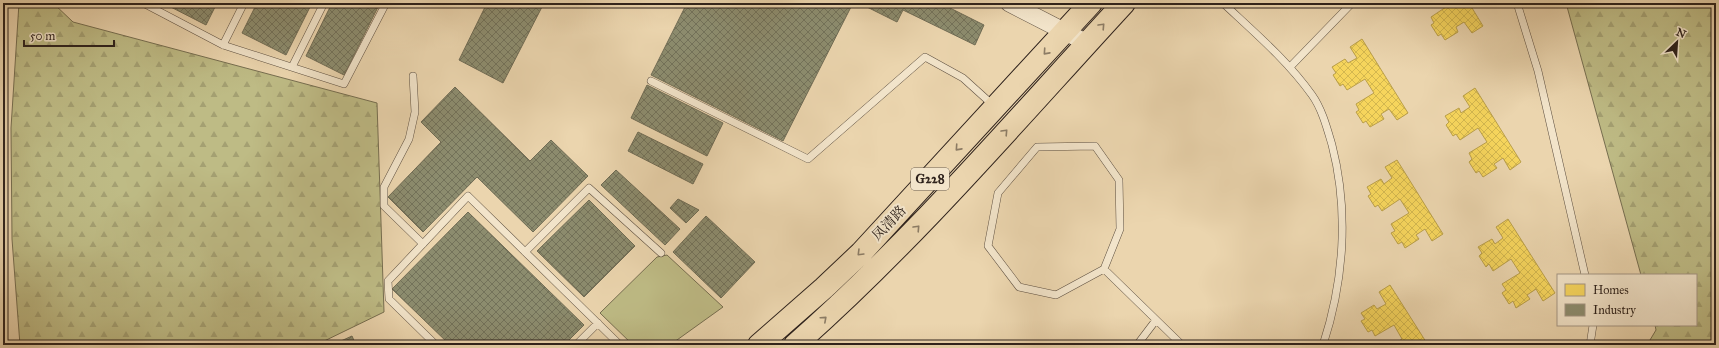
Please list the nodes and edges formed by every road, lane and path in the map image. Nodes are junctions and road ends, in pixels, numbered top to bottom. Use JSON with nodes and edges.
{"nodes":[{"id":1,"x":244,"y":3,"type":"edge"},
{"id":2,"x":324,"y":3,"type":"edge"},
{"id":3,"x":386,"y":3,"type":"edge"},
{"id":4,"x":1009,"y":3,"type":"edge"},
{"id":5,"x":1091,"y":3,"type":"edge"},
{"id":6,"x":1124,"y":3,"type":"edge"},
{"id":7,"x":1223,"y":3,"type":"edge"},
{"id":8,"x":1352,"y":3,"type":"edge"},
{"id":9,"x":1517,"y":3,"type":"edge"},
{"id":10,"x":146,"y":4,"type":"edge"},
{"id":11,"x":1065,"y":31,"type":"junction"},
{"id":12,"x":1087,"y":42,"type":"junction"},
{"id":13,"x":223,"y":45,"type":"junction"},
{"id":14,"x":292,"y":67,"type":"junction"},
{"id":15,"x":1290,"y":67,"type":"junction"},
{"id":16,"x":413,"y":76,"type":"dead end"},
{"id":17,"x":651,"y":81,"type":"dead end"},
{"id":18,"x":996,"y":107,"type":"junction"},
{"id":19,"x":423,"y":244,"type":"junction"},
{"id":20,"x":525,"y":252,"type":"junction"},
{"id":21,"x":661,"y":253,"type":"dead end"},
{"id":22,"x":1104,"y":269,"type":"junction"},
{"id":23,"x":1585,"y":274,"type":"edge"},
{"id":24,"x":1156,"y":320,"type":"junction"},
{"id":25,"x":598,"y":323,"type":"junction"},
{"id":26,"x":1592,"y":326,"type":"edge"},
{"id":27,"x":436,"y":345,"type":"edge"},
{"id":28,"x":576,"y":345,"type":"edge"},
{"id":29,"x":620,"y":345,"type":"edge"},
{"id":30,"x":759,"y":345,"type":"edge"},
{"id":31,"x":795,"y":345,"type":"edge"},
{"id":32,"x":1137,"y":345,"type":"edge"},
{"id":33,"x":1182,"y":345,"type":"edge"},
{"id":34,"x":1323,"y":345,"type":"edge"},
{"id":35,"x":1590,"y":345,"type":"edge"}],
"edges":[{"from":1,"to":13,"type":"lane"},
{"from":2,"to":14,"type":"lane"},
{"from":3,"to":14,"type":"lane"},
{"from":4,"to":11,"type":"street"},
{"from":5,"to":11,"type":"highway","name":"凤清路","number":"G228"},
{"from":12,"to":6,"type":"highway","name":"凤清路","number":"G228","one_way":true},
{"from":7,"to":15,"type":"lane"},
{"from":8,"to":15,"type":"lane"},
{"from":9,"to":23,"type":"lane"},
{"from":10,"to":13,"type":"lane"},
{"from":11,"to":12,"type":"street"},
{"from":11,"to":18,"type":"highway","name":"凤清路","number":"G228","one_way":true},
{"from":31,"to":12,"type":"highway","name":"凤清路","number":"G228","one_way":true},
{"from":13,"to":14,"type":"lane"},
{"from":15,"to":34,"type":"lane"},
{"from":16,"to":19,"type":"lane"},
{"from":17,"to":18,"type":"lane"},
{"from":18,"to":30,"type":"highway","name":"凤清路","number":"G228","one_way":true},
{"from":19,"to":20,"type":"lane"},
{"from":19,"to":27,"type":"lane"},
{"from":20,"to":21,"type":"lane"},
{"from":20,"to":25,"type":"lane"},
{"from":22,"to":22,"type":"lane"},
{"from":22,"to":24,"type":"lane"},
{"from":24,"to":32,"type":"lane"},
{"from":24,"to":33,"type":"lane"},
{"from":25,"to":28,"type":"lane"},
{"from":25,"to":29,"type":"lane"},
{"from":26,"to":35,"type":"lane"}]}
